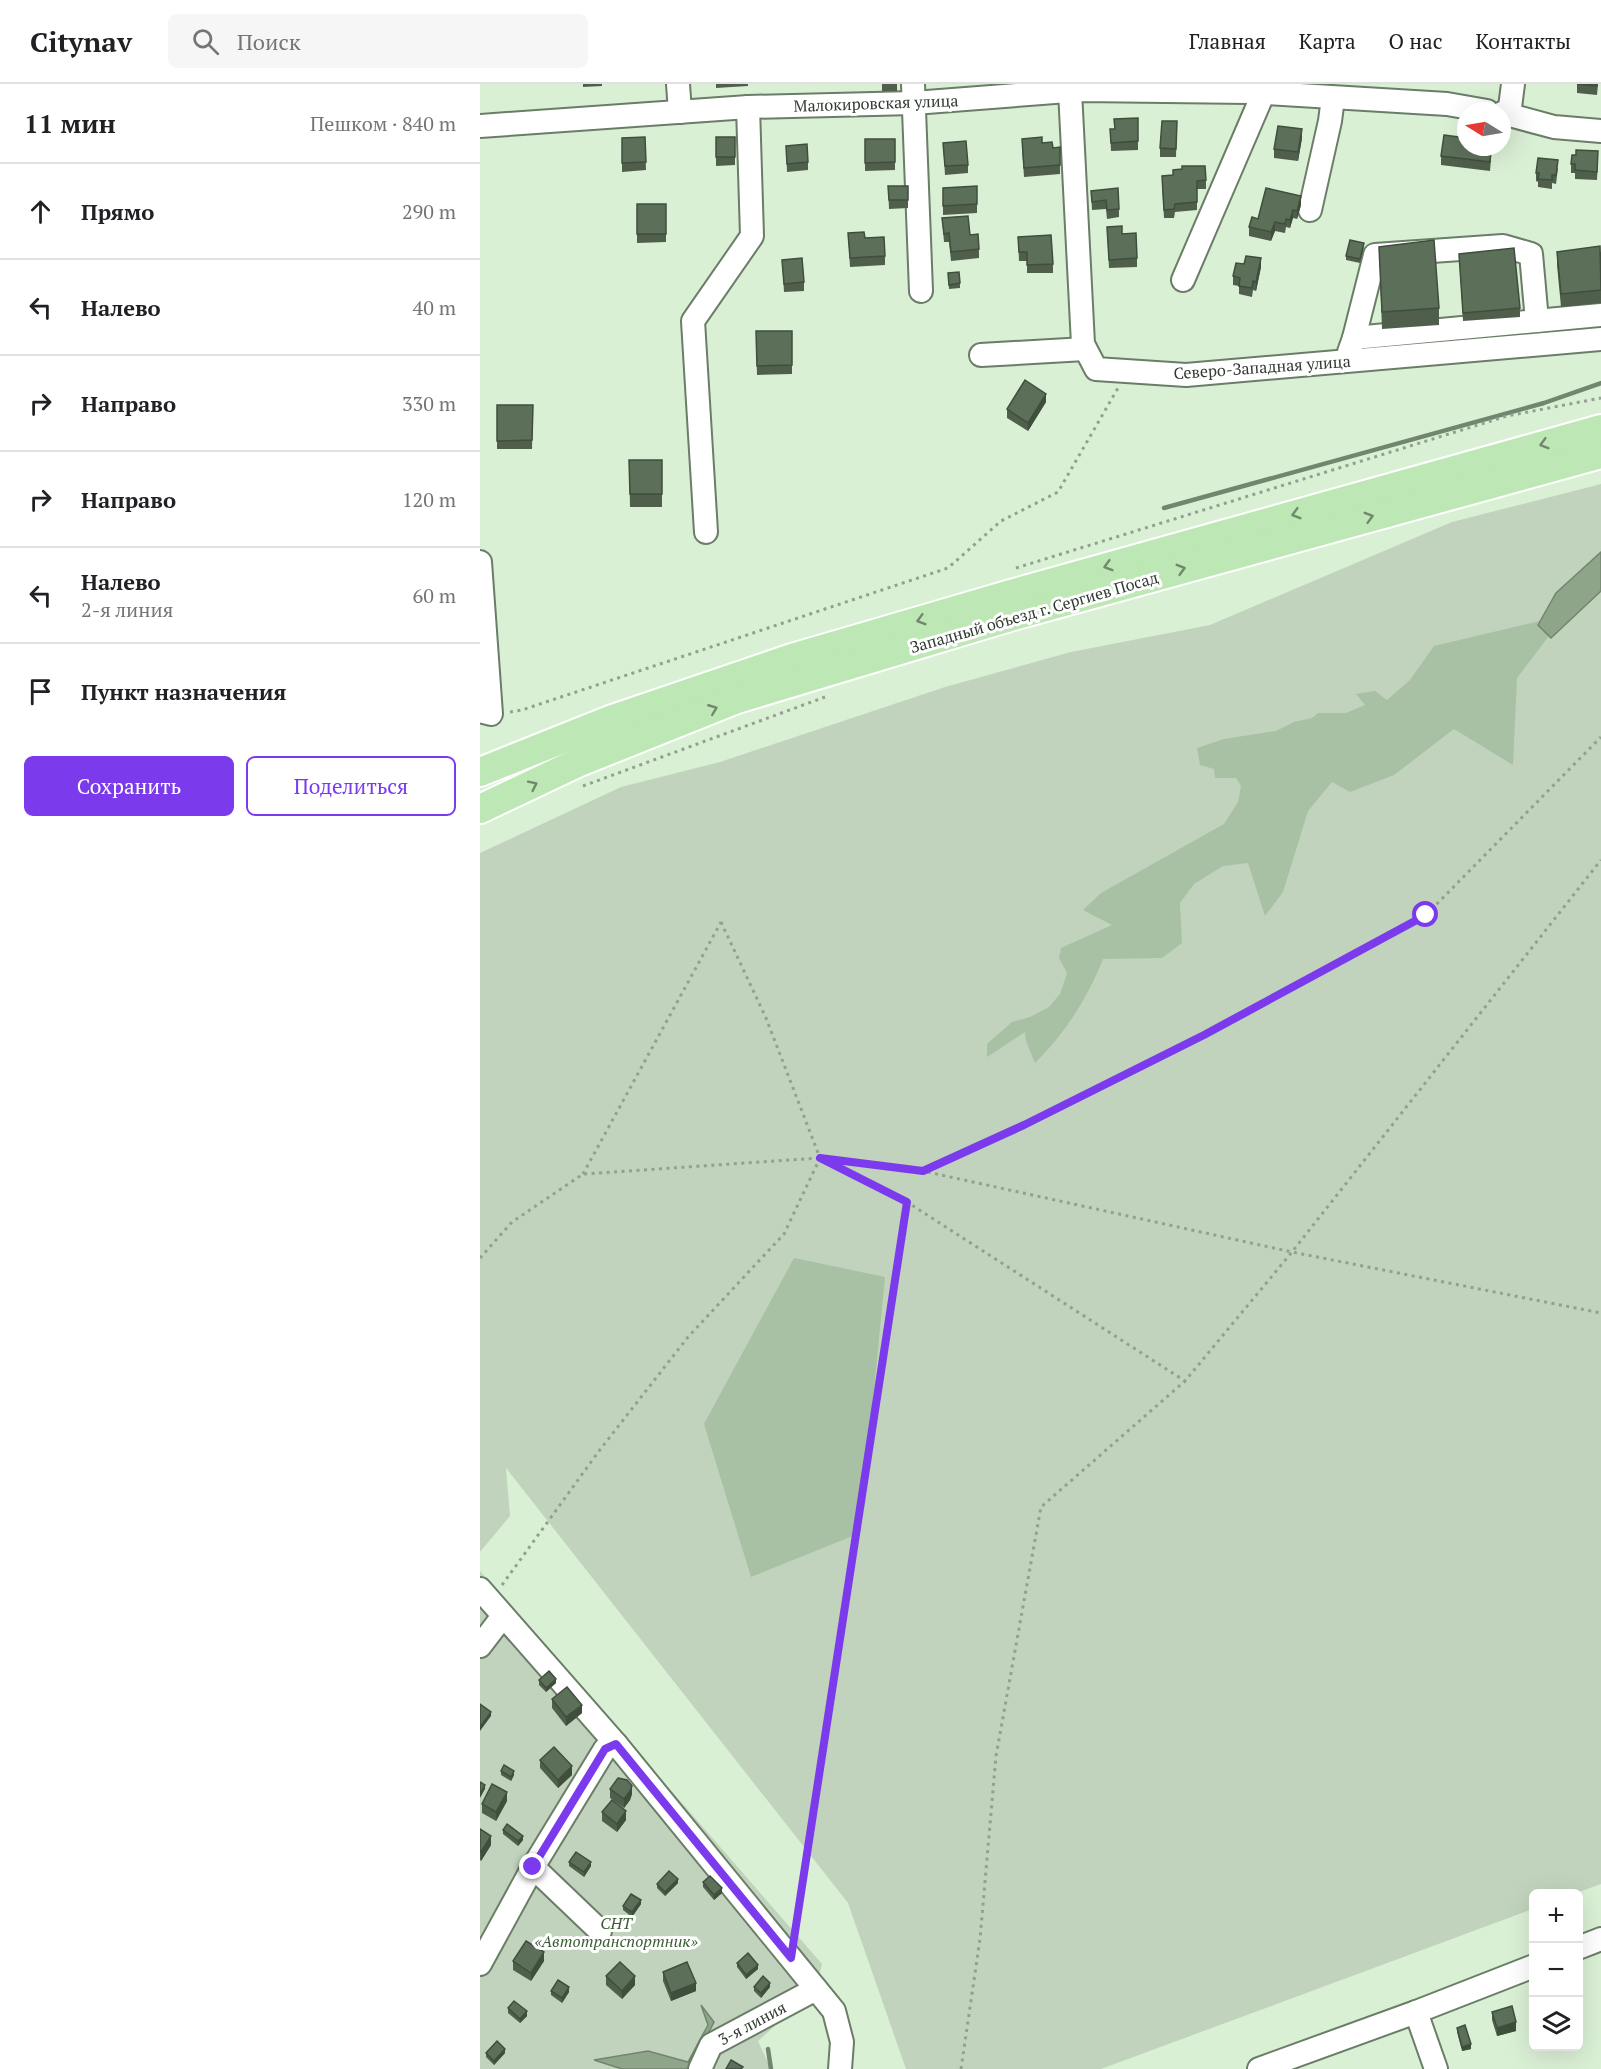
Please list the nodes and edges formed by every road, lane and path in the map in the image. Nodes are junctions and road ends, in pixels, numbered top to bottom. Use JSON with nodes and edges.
{"nodes":[{"id":1,"x":678,"y":84,"type":"edge"},
{"id":2,"x":1513,"y":84,"type":"edge"},
{"id":3,"x":1077,"y":89,"type":"edge"},
{"id":4,"x":914,"y":93,"type":"edge"},
{"id":5,"x":1263,"y":94,"type":"junction"},
{"id":6,"x":1333,"y":98,"type":"junction"},
{"id":7,"x":1504,"y":102,"type":"edge"},
{"id":8,"x":1457,"y":106,"type":"edge"},
{"id":9,"x":748,"y":107,"type":"junction"},
{"id":10,"x":680,"y":112,"type":"junction"},
{"id":11,"x":1511,"y":116,"type":"edge"},
{"id":12,"x":480,"y":126,"type":"edge"},
{"id":13,"x":1601,"y":131,"type":"edge"},
{"id":14,"x":1310,"y":210,"type":"dead end"},
{"id":15,"x":1183,"y":280,"type":"dead end"},
{"id":16,"x":921,"y":291,"type":"dead end"},
{"id":17,"x":1601,"y":315,"type":"edge"},
{"id":18,"x":1537,"y":321,"type":"junction"},
{"id":19,"x":1354,"y":338,"type":"junction"},
{"id":20,"x":1601,"y":339,"type":"edge"},
{"id":21,"x":1085,"y":349,"type":"junction"},
{"id":22,"x":981,"y":355,"type":"dead end"},
{"id":23,"x":1346,"y":361,"type":"junction"},
{"id":24,"x":1128,"y":371,"type":"junction"},
{"id":25,"x":1601,"y":429,"type":"edge"},
{"id":26,"x":1601,"y":454,"type":"edge"},
{"id":27,"x":706,"y":532,"type":"dead end"},
{"id":28,"x":480,"y":562,"type":"edge"},
{"id":29,"x":485,"y":713,"type":"edge"},
{"id":30,"x":1601,"y":737,"type":"edge"},
{"id":31,"x":480,"y":772,"type":"edge"},
{"id":32,"x":480,"y":809,"type":"edge"},
{"id":33,"x":1601,"y":860,"type":"edge"},
{"id":34,"x":820,"y":1158,"type":"junction"},
{"id":35,"x":923,"y":1171,"type":"junction"},
{"id":36,"x":583,"y":1174,"type":"junction"},
{"id":37,"x":907,"y":1202,"type":"junction"},
{"id":38,"x":1292,"y":1252,"type":"junction"},
{"id":39,"x":480,"y":1258,"type":"edge"},
{"id":40,"x":1601,"y":1313,"type":"edge"},
{"id":41,"x":1185,"y":1381,"type":"junction"},
{"id":42,"x":491,"y":1602,"type":"edge"},
{"id":43,"x":480,"y":1646,"type":"edge"},
{"id":44,"x":616,"y":1744,"type":"junction"},
{"id":45,"x":533,"y":1867,"type":"junction"},
{"id":46,"x":600,"y":1931,"type":"dead end"},
{"id":47,"x":1601,"y":1939,"type":"edge"},
{"id":48,"x":1583,"y":1946,"type":"edge"},
{"id":49,"x":791,"y":1958,"type":"junction"},
{"id":50,"x":480,"y":1964,"type":"edge"},
{"id":51,"x":1529,"y":1968,"type":"edge"},
{"id":52,"x":816,"y":1989,"type":"junction"},
{"id":53,"x":1416,"y":2012,"type":"junction"},
{"id":54,"x":700,"y":2069,"type":"edge"},
{"id":55,"x":840,"y":2069,"type":"edge"},
{"id":56,"x":961,"y":2069,"type":"edge"},
{"id":57,"x":1259,"y":2069,"type":"edge"},
{"id":58,"x":1436,"y":2069,"type":"edge"}],
"edges":[{"from":1,"to":10,"type":"street"},
{"from":2,"to":7,"type":"street"},
{"from":3,"to":4,"type":"street","name":"Малокировская улица"},
{"from":3,"to":5,"type":"street","name":"Малокировская улица"},
{"from":3,"to":21,"type":"street"},
{"from":4,"to":9,"type":"street","name":"Малокировская улица"},
{"from":4,"to":16,"type":"street"},
{"from":5,"to":6,"type":"street","name":"Малокировская улица"},
{"from":5,"to":15,"type":"street"},
{"from":6,"to":8,"type":"street","name":"Малокировская улица"},
{"from":6,"to":14,"type":"street"},
{"from":9,"to":10,"type":"street","name":"Малокировская улица"},
{"from":9,"to":27,"type":"street"},
{"from":10,"to":12,"type":"street","name":"Малокировская улица"},
{"from":11,"to":13,"type":"street","name":"Малокировская улица"},
{"from":17,"to":18,"type":"street"},
{"from":18,"to":19,"type":"street"},
{"from":18,"to":19,"type":"street"},
{"from":19,"to":23,"type":"street"},
{"from":20,"to":23,"type":"street","name":"Северо-Западная улица"},
{"from":21,"to":22,"type":"street"},
{"from":21,"to":24,"type":"street","name":"Северо-Западная улица"},
{"from":23,"to":24,"type":"street","name":"Северо-Западная улица"},
{"from":24,"to":29,"type":"path"},
{"from":25,"to":31,"type":"main road","name":"Западный объезд г. Сергиев Посад","one_way":true},
{"from":32,"to":26,"type":"main road","name":"Западный объезд г. Сергиев Посад","one_way":true},
{"from":28,"to":29,"type":"street"},
{"from":30,"to":35,"type":"path"},
{"from":33,"to":38,"type":"path"},
{"from":34,"to":35,"type":"path"},
{"from":34,"to":36,"type":"path"},
{"from":34,"to":36,"type":"path"},
{"from":34,"to":37,"type":"path"},
{"from":34,"to":42,"type":"path"},
{"from":35,"to":38,"type":"path"},
{"from":36,"to":39,"type":"path"},
{"from":37,"to":41,"type":"path"},
{"from":37,"to":49,"type":"path"},
{"from":38,"to":40,"type":"path"},
{"from":38,"to":41,"type":"path"},
{"from":41,"to":56,"type":"path"},
{"from":42,"to":43,"type":"street"},
{"from":42,"to":44,"type":"street"},
{"from":44,"to":45,"type":"street"},
{"from":44,"to":49,"type":"street"},
{"from":45,"to":46,"type":"street"},
{"from":45,"to":50,"type":"street"},
{"from":47,"to":48,"type":"street"},
{"from":49,"to":52,"type":"street"},
{"from":51,"to":53,"type":"street"},
{"from":52,"to":54,"type":"street","name":"3-я линия"},
{"from":52,"to":55,"type":"street"},
{"from":53,"to":57,"type":"street"},
{"from":53,"to":58,"type":"street"}]}
